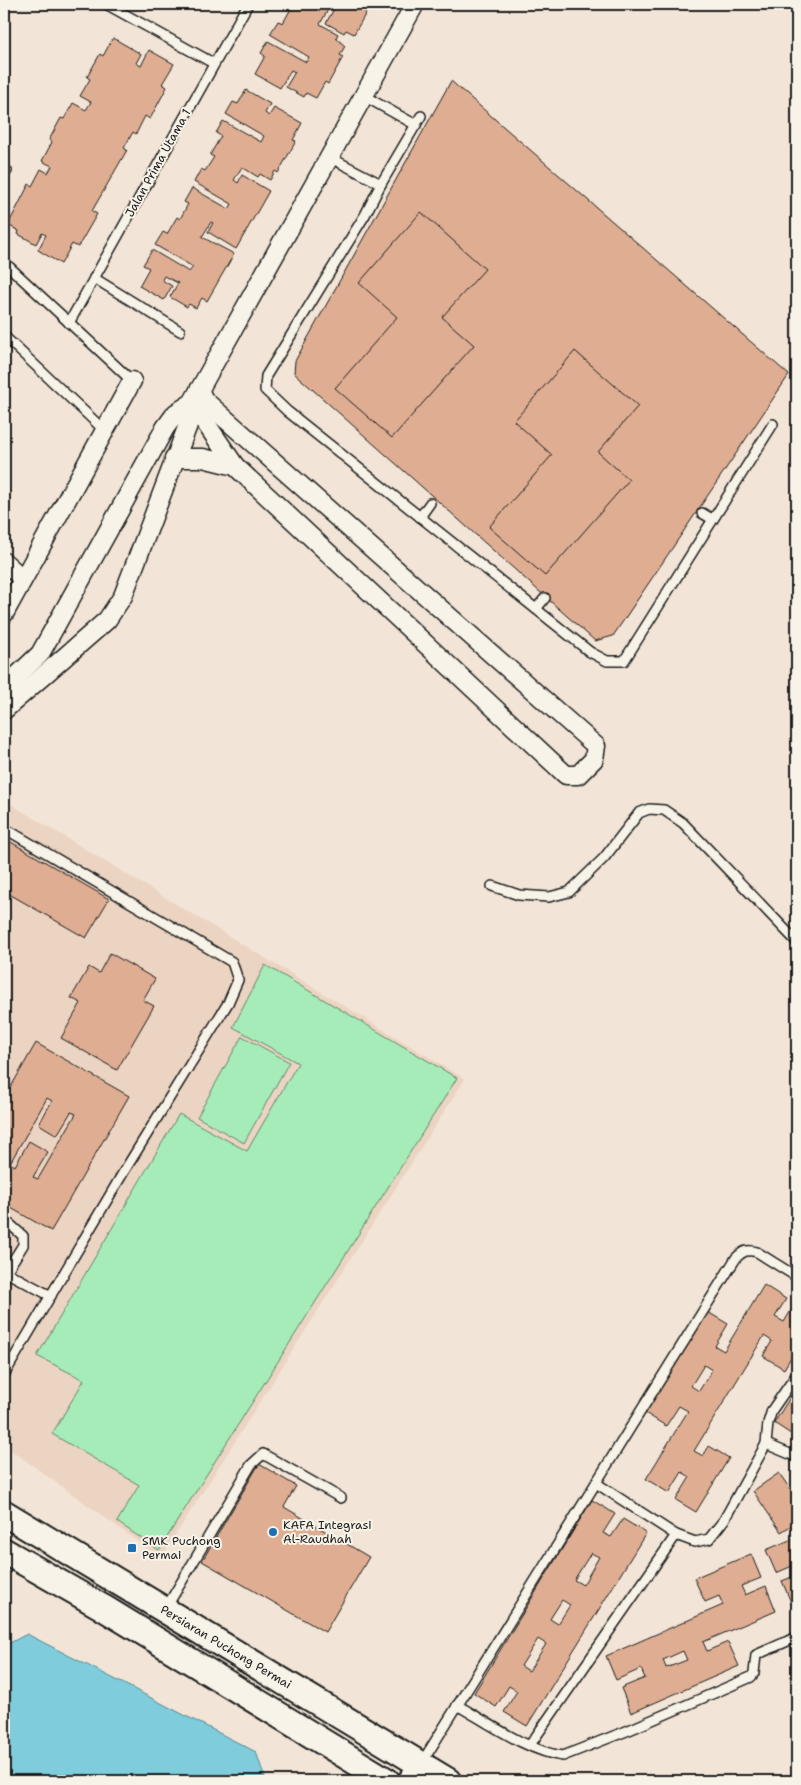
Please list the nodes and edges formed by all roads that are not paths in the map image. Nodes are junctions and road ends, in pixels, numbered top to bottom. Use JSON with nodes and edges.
{"nodes":[{"id":1,"x":106,"y":4,"type":"edge"},
{"id":2,"x":248,"y":4,"type":"edge"},
{"id":3,"x":415,"y":4,"type":"edge"},
{"id":4,"x":214,"y":63,"type":"junction"},
{"id":5,"x":364,"y":96,"type":"junction"},
{"id":6,"x":329,"y":157,"type":"junction"},
{"id":7,"x":381,"y":184,"type":"junction"},
{"id":8,"x":4,"y":262,"type":"edge"},
{"id":9,"x":94,"y":278,"type":"junction"},
{"id":10,"x":69,"y":323,"type":"junction"},
{"id":11,"x":180,"y":330,"type":"dead end"},
{"id":12,"x":4,"y":336,"type":"edge"},
{"id":13,"x":132,"y":381,"type":"joint"},
{"id":14,"x":195,"y":397,"type":"junction"},
{"id":15,"x":773,"y":424,"type":"dead end"},
{"id":16,"x":104,"y":430,"type":"junction"},
{"id":17,"x":174,"y":458,"type":"junction"},
{"id":18,"x":235,"y":466,"type":"junction"},
{"id":19,"x":430,"y":503,"type":"dead end"},
{"id":20,"x":702,"y":513,"type":"dead end"},
{"id":21,"x":420,"y":517,"type":"junction"},
{"id":22,"x":712,"y":519,"type":"junction"},
{"id":23,"x":4,"y":562,"type":"edge"},
{"id":24,"x":23,"y":579,"type":"junction"},
{"id":25,"x":545,"y":598,"type":"dead end"},
{"id":26,"x":536,"y":609,"type":"junction"},
{"id":27,"x":4,"y":614,"type":"edge"},
{"id":28,"x":4,"y":688,"type":"edge"},
{"id":29,"x":4,"y":710,"type":"edge"},
{"id":30,"x":4,"y":828,"type":"edge"},
{"id":31,"x":492,"y":886,"type":"dead end"},
{"id":32,"x":797,"y":942,"type":"edge"},
{"id":33,"x":4,"y":1219,"type":"edge"},
{"id":34,"x":5,"y":1272,"type":"edge"},
{"id":35,"x":797,"y":1277,"type":"edge"},
{"id":36,"x":51,"y":1296,"type":"junction"},
{"id":37,"x":797,"y":1374,"type":"edge"},
{"id":38,"x":4,"y":1375,"type":"edge"},
{"id":39,"x":766,"y":1444,"type":"junction"},
{"id":40,"x":797,"y":1457,"type":"edge"},
{"id":41,"x":596,"y":1483,"type":"junction"},
{"id":42,"x":341,"y":1498,"type":"dead end"},
{"id":43,"x":4,"y":1513,"type":"edge"},
{"id":44,"x":676,"y":1535,"type":"junction"},
{"id":45,"x":4,"y":1550,"type":"edge"},
{"id":46,"x":164,"y":1610,"type":"junction"},
{"id":47,"x":797,"y":1637,"type":"edge"},
{"id":48,"x":458,"y":1705,"type":"junction"},
{"id":49,"x":530,"y":1745,"type":"junction"},
{"id":50,"x":415,"y":1773,"type":"edge"},
{"id":51,"x":386,"y":1781,"type":"edge"},
{"id":52,"x":448,"y":1781,"type":"edge"}],
"edges":[{"from":1,"to":4,"type":"lane"},
{"from":2,"to":4,"type":"lane","name":"Jalan Prima Utama 1"},
{"from":3,"to":5,"type":"street"},
{"from":4,"to":9,"type":"lane","name":"Jalan Prima Utama 1"},
{"from":5,"to":6,"type":"street"},
{"from":5,"to":7,"type":"lane"},
{"from":6,"to":7,"type":"lane"},
{"from":6,"to":14,"type":"street"},
{"from":7,"to":21,"type":"lane"},
{"from":8,"to":10,"type":"lane"},
{"from":9,"to":10,"type":"lane","name":"Jalan Prima Utama 1"},
{"from":9,"to":11,"type":"lane"},
{"from":10,"to":13,"type":"lane"},
{"from":12,"to":16,"type":"lane"},
{"from":13,"to":16,"type":"street"},
{"from":14,"to":17,"type":"street"},
{"from":14,"to":18,"type":"street"},
{"from":14,"to":18,"type":"street"},
{"from":14,"to":28,"type":"street"},
{"from":15,"to":22,"type":"lane"},
{"from":16,"to":24,"type":"street"},
{"from":17,"to":18,"type":"street"},
{"from":17,"to":29,"type":"street"},
{"from":19,"to":21,"type":"lane"},
{"from":20,"to":22,"type":"lane"},
{"from":21,"to":26,"type":"lane"},
{"from":22,"to":26,"type":"lane"},
{"from":23,"to":24,"type":"street"},
{"from":24,"to":27,"type":"street"},
{"from":25,"to":26,"type":"lane"},
{"from":30,"to":36,"type":"lane"},
{"from":31,"to":32,"type":"lane"},
{"from":33,"to":34,"type":"lane"},
{"from":34,"to":36,"type":"lane"},
{"from":35,"to":41,"type":"lane"},
{"from":36,"to":38,"type":"lane"},
{"from":37,"to":39,"type":"lane"},
{"from":39,"to":40,"type":"lane"},
{"from":39,"to":44,"type":"lane"},
{"from":41,"to":44,"type":"lane"},
{"from":41,"to":48,"type":"lane"},
{"from":42,"to":46,"type":"lane"},
{"from":43,"to":46,"type":"main road","name":"Persiaran Puchong Permai"},
{"from":44,"to":49,"type":"lane"},
{"from":45,"to":51,"type":"main road"},
{"from":46,"to":50,"type":"main road","name":"Persiaran Puchong Permai"},
{"from":47,"to":49,"type":"lane"},
{"from":48,"to":49,"type":"lane"},
{"from":48,"to":50,"type":"lane"},
{"from":50,"to":52,"type":"main road","name":"Persiaran Puchong Permai"}]}
